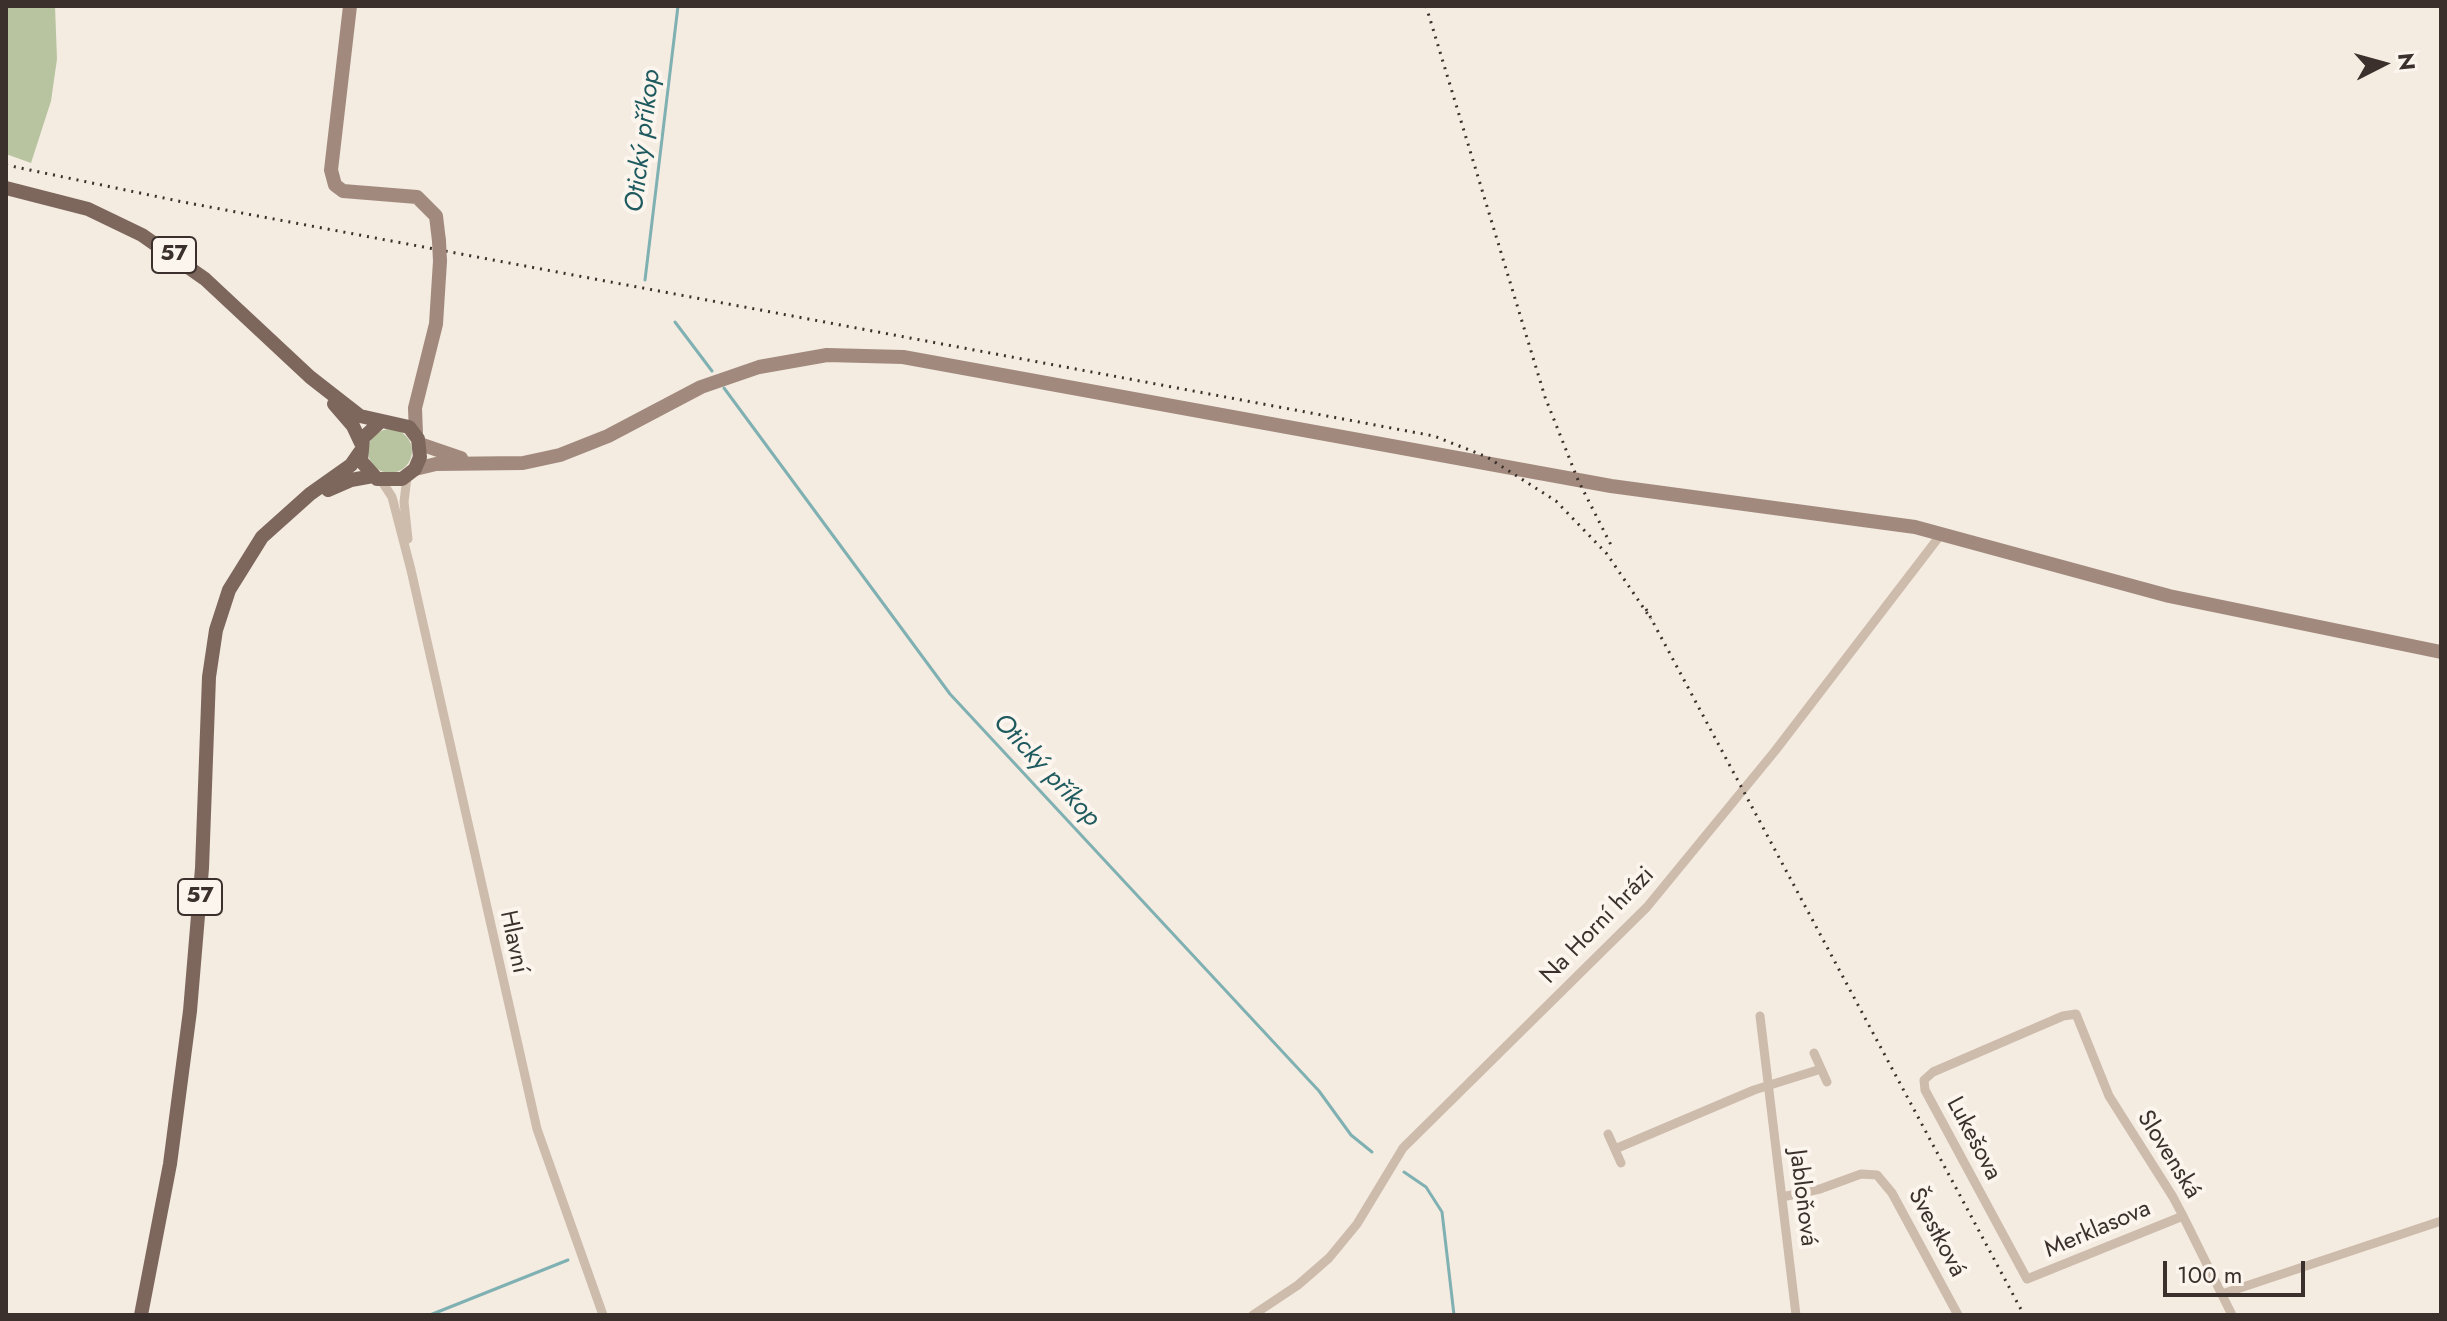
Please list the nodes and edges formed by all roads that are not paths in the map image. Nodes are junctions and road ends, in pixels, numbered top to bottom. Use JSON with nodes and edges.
{"nodes":[{"id":1,"x":350,"y":6,"type":"edge"},
{"id":2,"x":6,"y":188,"type":"edge"},
{"id":3,"x":310,"y":377,"type":"junction"},
{"id":4,"x":420,"y":386,"type":"junction"},
{"id":5,"x":385,"y":422,"type":"junction"},
{"id":6,"x":418,"y":439,"type":"junction"},
{"id":7,"x":360,"y":447,"type":"junction"},
{"id":8,"x":500,"y":465,"type":"junction"},
{"id":9,"x":411,"y":473,"type":"junction"},
{"id":10,"x":377,"y":478,"type":"junction"},
{"id":11,"x":299,"y":504,"type":"junction"},
{"id":12,"x":1942,"y":533,"type":"junction"},
{"id":13,"x":411,"y":570,"type":"junction"},
{"id":14,"x":2441,"y":652,"type":"edge"},
{"id":15,"x":2076,"y":1014,"type":"joint"},
{"id":16,"x":1760,"y":1016,"type":"dead end"},
{"id":17,"x":1814,"y":1053,"type":"dead end"},
{"id":18,"x":1821,"y":1069,"type":"junction"},
{"id":19,"x":1827,"y":1082,"type":"dead end"},
{"id":20,"x":1768,"y":1086,"type":"junction"},
{"id":21,"x":1608,"y":1134,"type":"dead end"},
{"id":22,"x":1615,"y":1149,"type":"junction"},
{"id":23,"x":1621,"y":1163,"type":"dead end"},
{"id":24,"x":1782,"y":1197,"type":"junction"},
{"id":25,"x":2183,"y":1216,"type":"junction"},
{"id":26,"x":2441,"y":1221,"type":"edge"},
{"id":27,"x":2027,"y":1279,"type":"joint"},
{"id":28,"x":2222,"y":1294,"type":"junction"},
{"id":29,"x":141,"y":1315,"type":"edge"},
{"id":30,"x":603,"y":1315,"type":"edge"},
{"id":31,"x":1253,"y":1315,"type":"edge"},
{"id":32,"x":1796,"y":1315,"type":"edge"},
{"id":33,"x":1958,"y":1315,"type":"edge"},
{"id":34,"x":2232,"y":1315,"type":"edge"}],
"edges":[{"from":1,"to":4,"type":"main road","bridge":true},
{"from":2,"to":3,"type":"main road","number":"57"},
{"from":3,"to":5,"type":"main road","number":"57"},
{"from":3,"to":7,"type":"main road","number":"57"},
{"from":4,"to":5,"type":"main road"},
{"from":4,"to":6,"type":"main road"},
{"from":5,"to":6,"type":"main road","number":"57"},
{"from":5,"to":7,"type":"main road","number":"57"},
{"from":6,"to":8,"type":"main road"},
{"from":6,"to":9,"type":"main road"},
{"from":7,"to":10,"type":"main road","number":"57"},
{"from":7,"to":11,"type":"main road","number":"57"},
{"from":8,"to":9,"type":"main road"},
{"from":8,"to":12,"type":"main road"},
{"from":9,"to":10,"type":"main road","number":"57"},
{"from":9,"to":13,"type":"street","name":"Hlavní"},
{"from":10,"to":11,"type":"main road","number":"57"},
{"from":10,"to":13,"type":"street","name":"Hlavní"},
{"from":11,"to":29,"type":"main road","number":"57"},
{"from":12,"to":14,"type":"main road"},
{"from":12,"to":31,"type":"street","name":"Na Horní hrázi"},
{"from":13,"to":30,"type":"street","name":"Hlavní"},
{"from":15,"to":25,"type":"street","name":"Slovenská"},
{"from":15,"to":27,"type":"street","name":"Lukešova"},
{"from":16,"to":20,"type":"street","name":"Jabloňová"},
{"from":17,"to":18,"type":"street"},
{"from":18,"to":19,"type":"street"},
{"from":18,"to":20,"type":"street"},
{"from":20,"to":22,"type":"street"},
{"from":20,"to":24,"type":"street","name":"Jabloňová"},
{"from":21,"to":22,"type":"street"},
{"from":22,"to":23,"type":"street"},
{"from":24,"to":32,"type":"street","name":"Jabloňová"},
{"from":24,"to":33,"type":"street","name":"Švestková"},
{"from":25,"to":27,"type":"street","name":"Merklasova"},
{"from":25,"to":28,"type":"street","name":"Slovenská"},
{"from":26,"to":28,"type":"street"},
{"from":28,"to":34,"type":"street","name":"Slovenská"}]}
